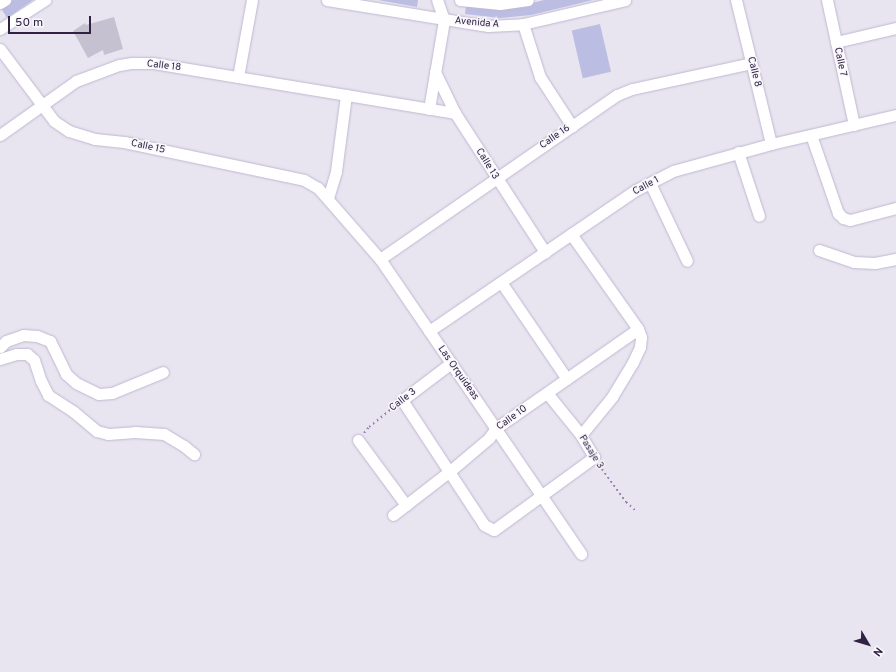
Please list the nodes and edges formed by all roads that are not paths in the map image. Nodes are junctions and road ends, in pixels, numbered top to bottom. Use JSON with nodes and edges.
{"nodes":[{"id":1,"x":5,"y":0,"type":"edge"},
{"id":2,"x":45,"y":0,"type":"edge"},
{"id":3,"x":252,"y":0,"type":"edge"},
{"id":4,"x":327,"y":0,"type":"edge"},
{"id":5,"x":437,"y":0,"type":"edge"},
{"id":6,"x":460,"y":0,"type":"edge"},
{"id":7,"x":528,"y":0,"type":"edge"},
{"id":8,"x":625,"y":0,"type":"edge"},
{"id":9,"x":736,"y":0,"type":"edge"},
{"id":10,"x":827,"y":0,"type":"edge"},
{"id":11,"x":0,"y":3,"type":"edge"},
{"id":12,"x":444,"y":20,"type":"junction"},
{"id":13,"x":523,"y":24,"type":"junction"},
{"id":14,"x":896,"y":28,"type":"edge"},
{"id":15,"x":0,"y":29,"type":"edge"},
{"id":16,"x":836,"y":42,"type":"junction"},
{"id":17,"x":0,"y":49,"type":"edge"},
{"id":18,"x":751,"y":62,"type":"junction"},
{"id":19,"x":435,"y":72,"type":"junction"},
{"id":20,"x":238,"y":77,"type":"junction"},
{"id":21,"x":346,"y":95,"type":"junction"},
{"id":22,"x":42,"y":106,"type":"junction"},
{"id":23,"x":429,"y":109,"type":"junction"},
{"id":24,"x":455,"y":113,"type":"junction"},
{"id":25,"x":896,"y":115,"type":"edge"},
{"id":26,"x":854,"y":125,"type":"junction"},
{"id":27,"x":572,"y":126,"type":"junction"},
{"id":28,"x":811,"y":134,"type":"junction"},
{"id":29,"x":0,"y":135,"type":"edge"},
{"id":30,"x":771,"y":144,"type":"junction"},
{"id":31,"x":738,"y":152,"type":"junction"},
{"id":32,"x":496,"y":178,"type":"junction"},
{"id":33,"x":650,"y":183,"type":"junction"},
{"id":34,"x":328,"y":198,"type":"junction"},
{"id":35,"x":896,"y":208,"type":"edge"},
{"id":36,"x":759,"y":216,"type":"dead end"},
{"id":37,"x":571,"y":234,"type":"junction"},
{"id":38,"x":819,"y":250,"type":"dead end"},
{"id":39,"x":545,"y":252,"type":"junction"},
{"id":40,"x":380,"y":259,"type":"junction"},
{"id":41,"x":896,"y":259,"type":"edge"},
{"id":42,"x":687,"y":261,"type":"dead end"},
{"id":43,"x":501,"y":282,"type":"junction"},
{"id":44,"x":638,"y":329,"type":"junction"},
{"id":45,"x":428,"y":331,"type":"junction"},
{"id":46,"x":0,"y":346,"type":"edge"},
{"id":47,"x":0,"y":360,"type":"edge"},
{"id":48,"x":451,"y":363,"type":"junction"},
{"id":49,"x":163,"y":372,"type":"dead end"},
{"id":50,"x":567,"y":379,"type":"junction"},
{"id":51,"x":547,"y":393,"type":"junction"},
{"id":52,"x":496,"y":428,"type":"junction"},
{"id":53,"x":581,"y":435,"type":"junction"},
{"id":54,"x":358,"y":440,"type":"road end"},
{"id":55,"x":194,"y":454,"type":"dead end"},
{"id":56,"x":450,"y":471,"type":"junction"},
{"id":57,"x":540,"y":495,"type":"junction"},
{"id":58,"x":406,"y":505,"type":"junction"},
{"id":59,"x":393,"y":515,"type":"dead end"},
{"id":60,"x":581,"y":554,"type":"dead end"}],
"edges":[{"from":1,"to":11,"type":"street"},
{"from":2,"to":15,"type":"street"},
{"from":3,"to":20,"type":"street"},
{"from":4,"to":12,"type":"street","name":"Avenida A"},
{"from":5,"to":12,"type":"street"},
{"from":6,"to":7,"type":"street","name":"Avenida A"},
{"from":8,"to":13,"type":"street","name":"Avenida A"},
{"from":9,"to":18,"type":"street","name":"Calle 8"},
{"from":10,"to":16,"type":"street","name":"Calle 7"},
{"from":12,"to":13,"type":"street","name":"Avenida A"},
{"from":12,"to":19,"type":"street"},
{"from":13,"to":27,"type":"street"},
{"from":14,"to":16,"type":"street"},
{"from":16,"to":26,"type":"street","name":"Calle 7"},
{"from":17,"to":22,"type":"street","name":"Calle 15"},
{"from":18,"to":27,"type":"street","name":"Calle 16"},
{"from":18,"to":30,"type":"street","name":"Calle 8"},
{"from":19,"to":23,"type":"street"},
{"from":19,"to":24,"type":"street","name":"Calle 13"},
{"from":20,"to":21,"type":"street","name":"Calle 18"},
{"from":20,"to":22,"type":"street","name":"Calle 18"},
{"from":21,"to":23,"type":"street","name":"Calle 18"},
{"from":21,"to":34,"type":"street"},
{"from":22,"to":29,"type":"street","name":"Calle 18"},
{"from":22,"to":34,"type":"street","name":"Calle 15"},
{"from":23,"to":24,"type":"street","name":"Calle 18"},
{"from":24,"to":32,"type":"street","name":"Calle 13"},
{"from":25,"to":26,"type":"street","name":"Calle 1"},
{"from":26,"to":28,"type":"street","name":"Calle 1"},
{"from":27,"to":32,"type":"street","name":"Calle 16"},
{"from":28,"to":30,"type":"street","name":"Calle 1"},
{"from":28,"to":35,"type":"street"},
{"from":30,"to":31,"type":"street","name":"Calle 1"},
{"from":31,"to":33,"type":"street","name":"Calle 1"},
{"from":31,"to":36,"type":"street"},
{"from":32,"to":39,"type":"street","name":"Calle 13"},
{"from":32,"to":40,"type":"street","name":"Calle 16"},
{"from":33,"to":37,"type":"street","name":"Calle 1"},
{"from":33,"to":42,"type":"street"},
{"from":34,"to":40,"type":"street","name":"Las Orquideas"},
{"from":37,"to":39,"type":"street","name":"Calle 1"},
{"from":37,"to":44,"type":"street"},
{"from":38,"to":41,"type":"street"},
{"from":39,"to":43,"type":"street","name":"Calle 1"},
{"from":40,"to":45,"type":"street","name":"Las Orquideas"},
{"from":43,"to":45,"type":"street","name":"Calle 1"},
{"from":43,"to":50,"type":"street"},
{"from":44,"to":50,"type":"street","name":"Calle 10"},
{"from":44,"to":53,"type":"street"},
{"from":45,"to":48,"type":"street","name":"Las Orquideas"},
{"from":46,"to":49,"type":"street"},
{"from":47,"to":55,"type":"street"},
{"from":48,"to":52,"type":"street","name":"Las Orquideas"},
{"from":48,"to":56,"type":"street","name":"Calle 3"},
{"from":50,"to":51,"type":"street","name":"Calle 10"},
{"from":51,"to":52,"type":"street","name":"Calle 10"},
{"from":51,"to":53,"type":"street","name":"Pasaje 3"},
{"from":52,"to":56,"type":"street","name":"Calle 10"},
{"from":52,"to":57,"type":"street","name":"Las Orquideas"},
{"from":53,"to":57,"type":"street","name":"Pasaje 3"},
{"from":54,"to":58,"type":"street"},
{"from":56,"to":57,"type":"street"},
{"from":56,"to":58,"type":"street","name":"Calle 10"},
{"from":57,"to":60,"type":"street","name":"Las Orquideas"},
{"from":58,"to":59,"type":"street","name":"Calle 10"}]}
